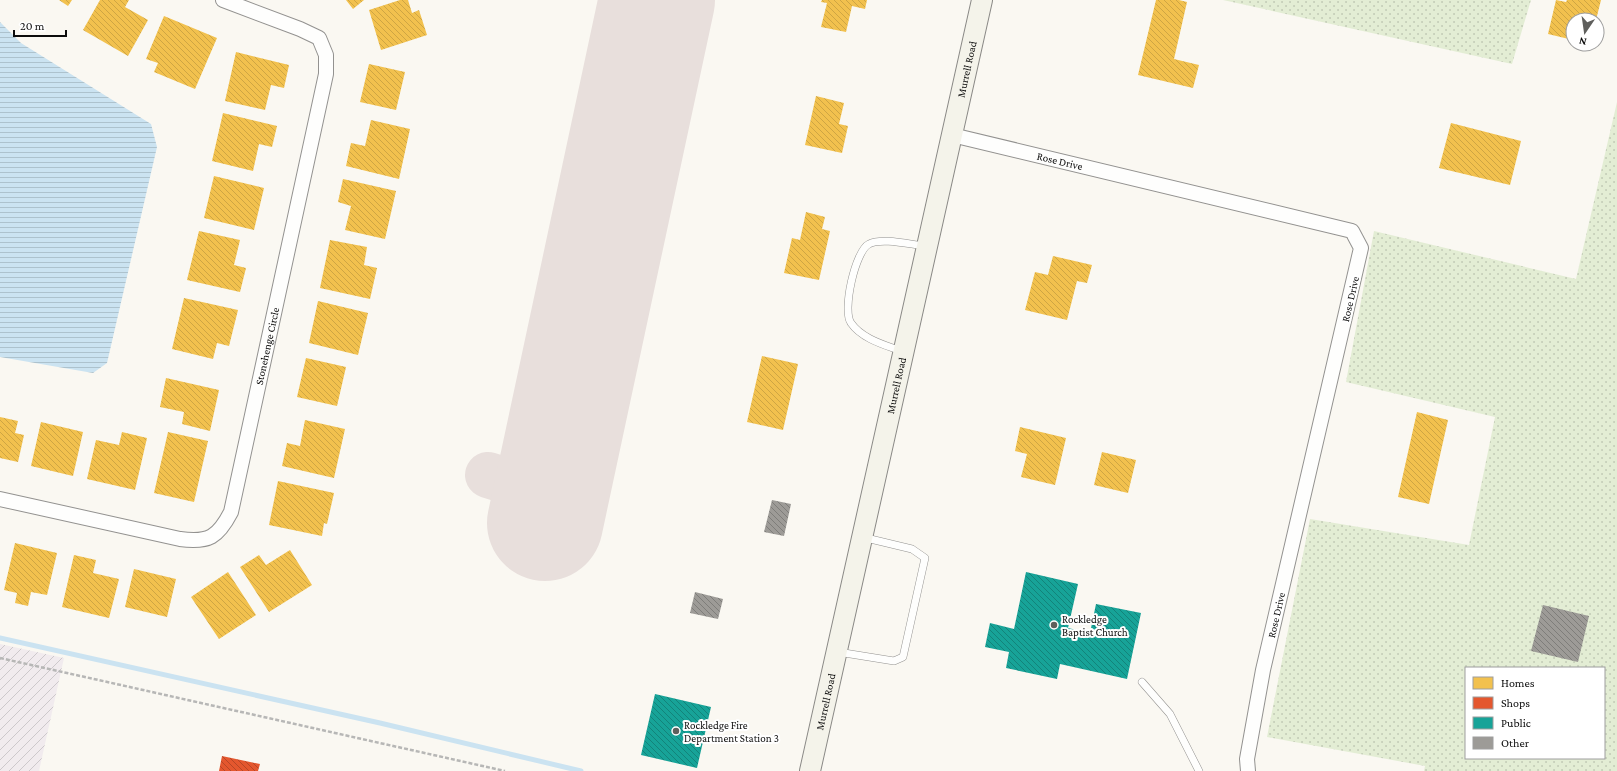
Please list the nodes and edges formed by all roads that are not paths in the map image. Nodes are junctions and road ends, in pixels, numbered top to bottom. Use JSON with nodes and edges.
{"nodes":[{"id":1,"x":223,"y":0,"type":"edge"},
{"id":2,"x":982,"y":0,"type":"edge"},
{"id":3,"x":952,"y":135,"type":"junction"},
{"id":4,"x":927,"y":246,"type":"junction"},
{"id":5,"x":904,"y":352,"type":"junction"},
{"id":6,"x":0,"y":499,"type":"edge"},
{"id":7,"x":862,"y":537,"type":"junction"},
{"id":8,"x":837,"y":652,"type":"junction"},
{"id":9,"x":1142,"y":682,"type":"dead end"},
{"id":10,"x":810,"y":771,"type":"edge"},
{"id":11,"x":1199,"y":771,"type":"edge"},
{"id":12,"x":1248,"y":771,"type":"edge"}],
"edges":[{"from":1,"to":6,"type":"street","name":"Stonehenge Circle"},
{"from":2,"to":3,"type":"street","name":"Murrell Road"},
{"from":3,"to":4,"type":"street","name":"Murrell Road"},
{"from":3,"to":12,"type":"street","name":"Rose Drive"},
{"from":4,"to":5,"type":"street","name":"Murrell Road"},
{"from":4,"to":5,"type":"lane"},
{"from":5,"to":7,"type":"street","name":"Murrell Road"},
{"from":7,"to":8,"type":"street","name":"Murrell Road"},
{"from":7,"to":8,"type":"lane"},
{"from":8,"to":10,"type":"street","name":"Murrell Road"},
{"from":9,"to":11,"type":"lane"}]}
